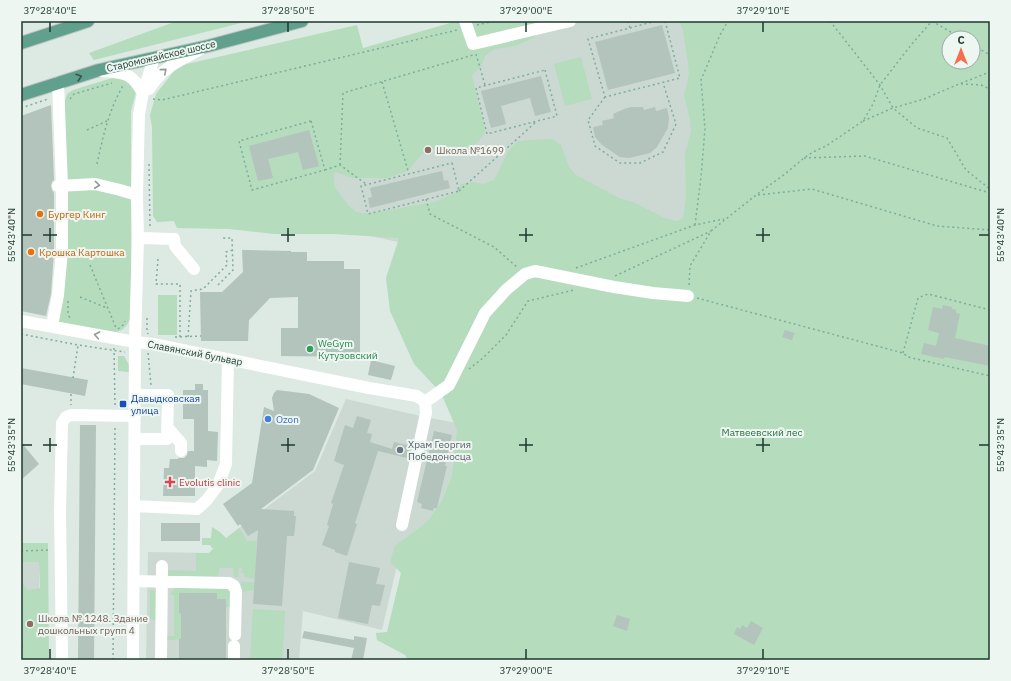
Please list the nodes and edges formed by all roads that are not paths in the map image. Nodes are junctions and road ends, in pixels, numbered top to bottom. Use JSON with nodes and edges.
{"nodes":[{"id":1,"x":88,"y":21,"type":"edge"},
{"id":2,"x":302,"y":21,"type":"edge"},
{"id":3,"x":570,"y":21,"type":"edge"},
{"id":4,"x":466,"y":24,"type":"edge"},
{"id":5,"x":21,"y":43,"type":"edge"},
{"id":6,"x":208,"y":46,"type":"junction"},
{"id":7,"x":154,"y":58,"type":"junction"},
{"id":8,"x":99,"y":70,"type":"junction"},
{"id":9,"x":58,"y":83,"type":"junction"},
{"id":10,"x":21,"y":95,"type":"edge"},
{"id":11,"x":145,"y":98,"type":"junction"},
{"id":12,"x":60,"y":186,"type":"junction"},
{"id":13,"x":137,"y":195,"type":"junction"},
{"id":14,"x":138,"y":238,"type":"junction"},
{"id":15,"x":194,"y":269,"type":"dead end"},
{"id":16,"x":688,"y":296,"type":"road end"},
{"id":17,"x":21,"y":320,"type":"edge"},
{"id":18,"x":52,"y":326,"type":"junction"},
{"id":19,"x":135,"y":348,"type":"junction"},
{"id":20,"x":228,"y":359,"type":"junction"},
{"id":21,"x":135,"y":395,"type":"junction"},
{"id":22,"x":425,"y":402,"type":"junction"},
{"id":23,"x":135,"y":416,"type":"junction"},
{"id":24,"x":167,"y":427,"type":"junction"},
{"id":25,"x":135,"y":439,"type":"junction"},
{"id":26,"x":181,"y":451,"type":"dead end"},
{"id":27,"x":134,"y":509,"type":"junction"},
{"id":28,"x":202,"y":513,"type":"dead end"},
{"id":29,"x":402,"y":525,"type":"dead end"},
{"id":30,"x":162,"y":566,"type":"dead end"},
{"id":31,"x":134,"y":581,"type":"junction"},
{"id":32,"x":162,"y":582,"type":"junction"},
{"id":33,"x":62,"y":660,"type":"edge"},
{"id":34,"x":133,"y":660,"type":"edge"},
{"id":35,"x":161,"y":660,"type":"edge"},
{"id":36,"x":234,"y":660,"type":"edge"}],
"edges":[{"from":1,"to":5,"type":"main road"},
{"from":2,"to":6,"type":"main road","name":"Староможайское шоссе"},
{"from":3,"to":4,"type":"street"},
{"from":6,"to":7,"type":"main road","name":"Староможайское шоссе"},
{"from":11,"to":6,"type":"street","one_way":true},
{"from":7,"to":8,"type":"main road","name":"Староможайское шоссе"},
{"from":7,"to":11,"type":"street"},
{"from":9,"to":8,"type":"main road","name":"Староможайское шоссе","one_way":true},
{"from":8,"to":11,"type":"street"},
{"from":9,"to":10,"type":"main road","name":"Староможайское шоссе"},
{"from":9,"to":12,"type":"street"},
{"from":11,"to":13,"type":"street"},
{"from":12,"to":13,"type":"street","one_way":true},
{"from":12,"to":18,"type":"street"},
{"from":13,"to":14,"type":"street"},
{"from":14,"to":15,"type":"street"},
{"from":14,"to":19,"type":"street"},
{"from":16,"to":22,"type":"street"},
{"from":17,"to":18,"type":"street","name":"Славянский бульвар"},
{"from":19,"to":18,"type":"street","name":"Славянский бульвар","one_way":true},
{"from":19,"to":20,"type":"street","name":"Славянский бульвар"},
{"from":19,"to":21,"type":"street"},
{"from":20,"to":22,"type":"street","name":"Славянский бульвар"},
{"from":20,"to":27,"type":"street"},
{"from":21,"to":23,"type":"street"},
{"from":21,"to":24,"type":"street"},
{"from":22,"to":29,"type":"street"},
{"from":23,"to":25,"type":"street"},
{"from":23,"to":33,"type":"street"},
{"from":24,"to":25,"type":"street"},
{"from":24,"to":26,"type":"street"},
{"from":25,"to":27,"type":"street"},
{"from":27,"to":28,"type":"street"},
{"from":27,"to":31,"type":"street"},
{"from":30,"to":32,"type":"street"},
{"from":31,"to":32,"type":"street"},
{"from":31,"to":34,"type":"street"},
{"from":32,"to":35,"type":"street"},
{"from":32,"to":36,"type":"street"}]}
